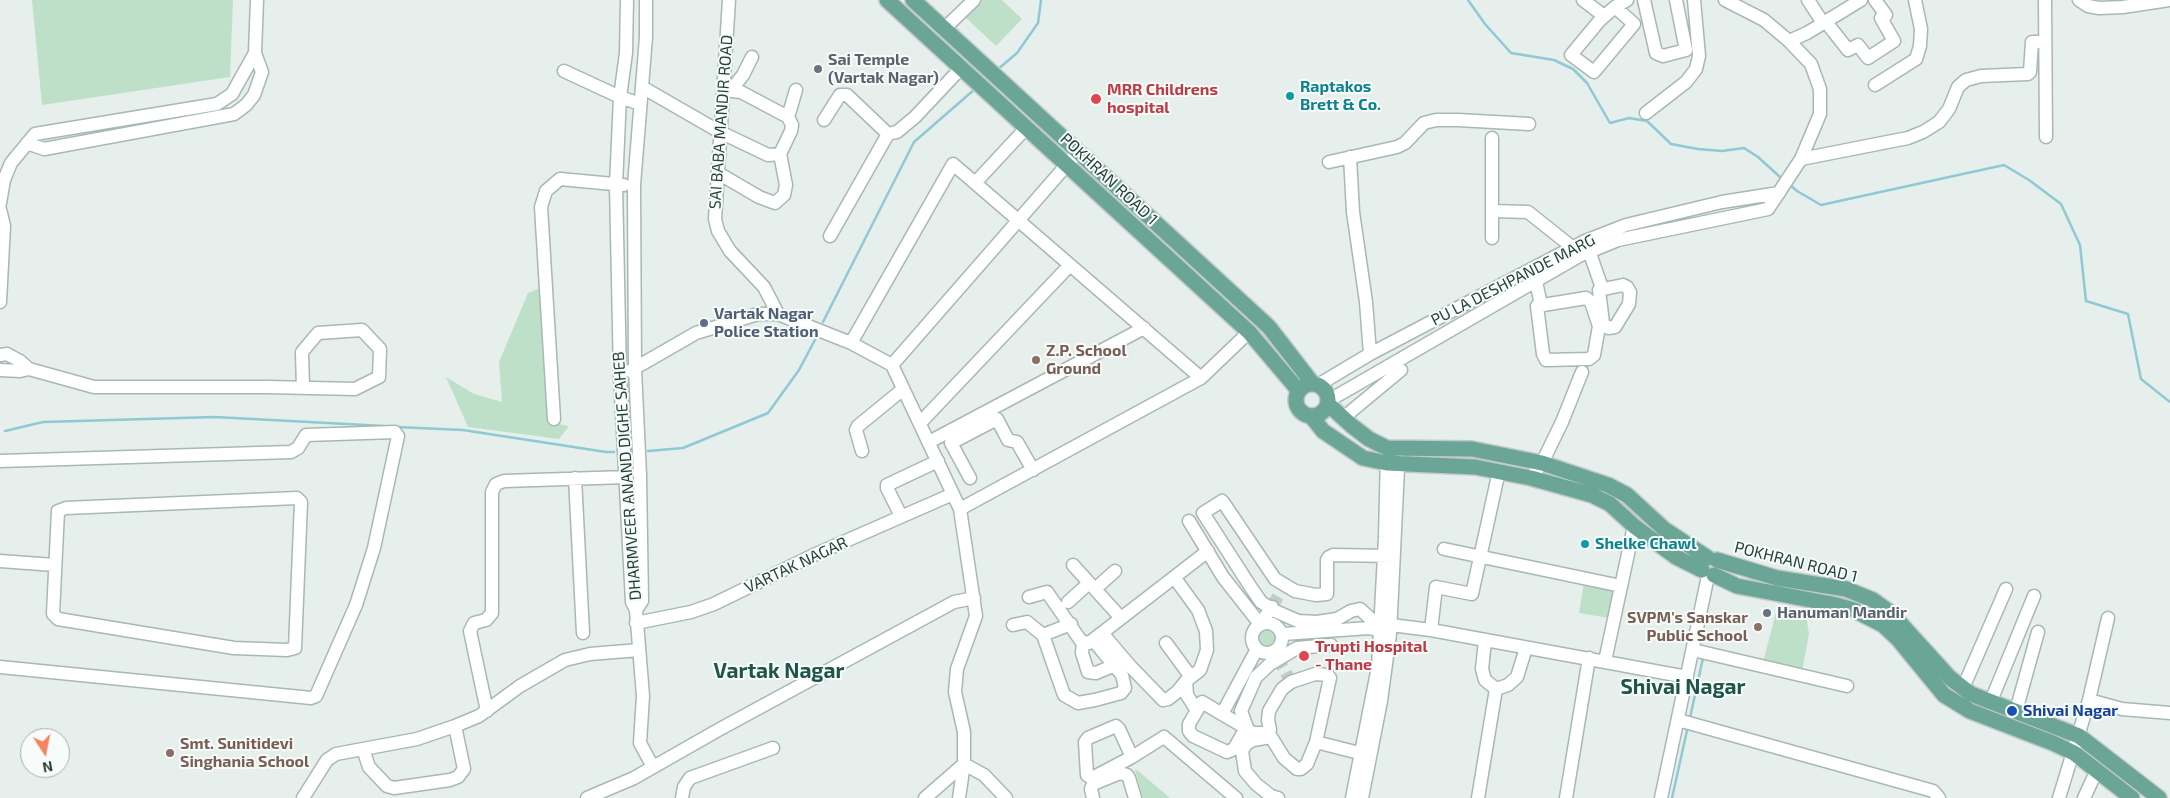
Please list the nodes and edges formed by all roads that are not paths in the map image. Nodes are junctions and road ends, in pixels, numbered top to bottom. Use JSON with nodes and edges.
{"nodes":[{"id":1,"x":257,"y":0,"type":"edge"},
{"id":2,"x":627,"y":0,"type":"edge"},
{"id":3,"x":646,"y":0,"type":"edge"},
{"id":4,"x":729,"y":0,"type":"edge"},
{"id":5,"x":887,"y":0,"type":"edge"},
{"id":6,"x":914,"y":0,"type":"edge"},
{"id":7,"x":974,"y":0,"type":"edge"},
{"id":8,"x":1583,"y":0,"type":"edge"},
{"id":9,"x":1644,"y":0,"type":"edge"},
{"id":10,"x":1676,"y":0,"type":"edge"},
{"id":11,"x":1694,"y":0,"type":"edge"},
{"id":12,"x":1725,"y":0,"type":"edge"},
{"id":13,"x":1808,"y":0,"type":"edge"},
{"id":14,"x":1875,"y":0,"type":"edge"},
{"id":15,"x":1915,"y":0,"type":"edge"},
{"id":16,"x":2044,"y":0,"type":"edge"},
{"id":17,"x":2079,"y":0,"type":"edge"},
{"id":18,"x":2169,"y":0,"type":"edge"},
{"id":19,"x":1624,"y":2,"type":"edge"},
{"id":20,"x":1854,"y":2,"type":"edge"},
{"id":21,"x":1604,"y":16,"type":"junction"},
{"id":22,"x":1824,"y":22,"type":"junction"},
{"id":23,"x":945,"y":28,"type":"junction"},
{"id":24,"x":1789,"y":40,"type":"junction"},
{"id":25,"x":2045,"y":42,"type":"junction"},
{"id":26,"x":255,"y":53,"type":"junction"},
{"id":27,"x":752,"y":57,"type":"dead end"},
{"id":28,"x":962,"y":67,"type":"junction"},
{"id":29,"x":564,"y":71,"type":"dead end"},
{"id":30,"x":1875,"y":85,"type":"dead end"},
{"id":31,"x":642,"y":87,"type":"junction"},
{"id":32,"x":728,"y":90,"type":"junction"},
{"id":33,"x":796,"y":90,"type":"dead end"},
{"id":34,"x":620,"y":97,"type":"junction"},
{"id":35,"x":640,"y":104,"type":"junction"},
{"id":36,"x":1646,"y":113,"type":"dead end"},
{"id":37,"x":788,"y":118,"type":"junction"},
{"id":38,"x":824,"y":120,"type":"dead end"},
{"id":39,"x":1529,"y":124,"type":"dead end"},
{"id":40,"x":1027,"y":127,"type":"junction"},
{"id":41,"x":720,"y":132,"type":"junction"},
{"id":42,"x":888,"y":134,"type":"junction"},
{"id":43,"x":1492,"y":138,"type":"dead end"},
{"id":44,"x":2046,"y":138,"type":"dead end"},
{"id":45,"x":27,"y":143,"type":"junction"},
{"id":46,"x":1078,"y":152,"type":"junction"},
{"id":47,"x":780,"y":154,"type":"junction"},
{"id":48,"x":1350,"y":157,"type":"junction"},
{"id":49,"x":1801,"y":160,"type":"junction"},
{"id":50,"x":1329,"y":162,"type":"dead end"},
{"id":51,"x":1067,"y":164,"type":"junction"},
{"id":52,"x":718,"y":173,"type":"junction"},
{"id":53,"x":975,"y":183,"type":"junction"},
{"id":54,"x":616,"y":185,"type":"junction"},
{"id":55,"x":634,"y":185,"type":"junction"},
{"id":56,"x":0,"y":203,"type":"edge"},
{"id":57,"x":0,"y":209,"type":"edge"},
{"id":58,"x":1492,"y":211,"type":"junction"},
{"id":59,"x":1018,"y":220,"type":"junction"},
{"id":60,"x":830,"y":236,"type":"dead end"},
{"id":61,"x":1492,"y":238,"type":"dead end"},
{"id":62,"x":1581,"y":249,"type":"junction"},
{"id":63,"x":1070,"y":265,"type":"junction"},
{"id":64,"x":1535,"y":274,"type":"junction"},
{"id":65,"x":1602,"y":288,"type":"dead end"},
{"id":66,"x":0,"y":302,"type":"edge"},
{"id":67,"x":1540,"y":304,"type":"junction"},
{"id":68,"x":778,"y":314,"type":"junction"},
{"id":69,"x":1144,"y":328,"type":"junction"},
{"id":70,"x":1249,"y":332,"type":"junction"},
{"id":71,"x":851,"y":343,"type":"junction"},
{"id":72,"x":0,"y":354,"type":"edge"},
{"id":73,"x":1370,"y":354,"type":"junction"},
{"id":74,"x":892,"y":366,"type":"junction"},
{"id":75,"x":29,"y":369,"type":"junction"},
{"id":76,"x":635,"y":369,"type":"junction"},
{"id":77,"x":0,"y":370,"type":"edge"},
{"id":78,"x":1401,"y":370,"type":"dead end"},
{"id":79,"x":1582,"y":372,"type":"dead end"},
{"id":80,"x":620,"y":375,"type":"junction"},
{"id":81,"x":1201,"y":378,"type":"junction"},
{"id":82,"x":1310,"y":386,"type":"junction"},
{"id":83,"x":303,"y":388,"type":"junction"},
{"id":84,"x":902,"y":390,"type":"junction"},
{"id":85,"x":1328,"y":402,"type":"junction"},
{"id":86,"x":995,"y":414,"type":"junction"},
{"id":87,"x":1311,"y":416,"type":"junction"},
{"id":88,"x":1343,"y":418,"type":"junction"},
{"id":89,"x":554,"y":419,"type":"dead end"},
{"id":90,"x":920,"y":424,"type":"junction"},
{"id":91,"x":948,"y":438,"type":"junction"},
{"id":92,"x":929,"y":442,"type":"junction"},
{"id":93,"x":862,"y":451,"type":"dead end"},
{"id":94,"x":1393,"y":456,"type":"junction"},
{"id":95,"x":0,"y":461,"type":"edge"},
{"id":96,"x":938,"y":461,"type":"junction"},
{"id":97,"x":1542,"y":463,"type":"junction"},
{"id":98,"x":1033,"y":470,"type":"junction"},
{"id":99,"x":1499,"y":472,"type":"junction"},
{"id":100,"x":627,"y":477,"type":"junction"},
{"id":101,"x":575,"y":478,"type":"junction"},
{"id":102,"x":970,"y":478,"type":"dead end"},
{"id":103,"x":1531,"y":478,"type":"junction"},
{"id":104,"x":953,"y":494,"type":"junction"},
{"id":105,"x":960,"y":509,"type":"junction"},
{"id":106,"x":902,"y":516,"type":"junction"},
{"id":107,"x":1190,"y":521,"type":"dead end"},
{"id":108,"x":1634,"y":526,"type":"junction"},
{"id":109,"x":1444,"y":549,"type":"dead end"},
{"id":110,"x":1208,"y":550,"type":"junction"},
{"id":111,"x":1389,"y":556,"type":"junction"},
{"id":112,"x":1481,"y":557,"type":"junction"},
{"id":113,"x":0,"y":561,"type":"edge"},
{"id":114,"x":54,"y":565,"type":"junction"},
{"id":115,"x":1073,"y":565,"type":"dead end"},
{"id":116,"x":1710,"y":568,"type":"junction"},
{"id":117,"x":1115,"y":571,"type":"dead end"},
{"id":118,"x":1174,"y":577,"type":"junction"},
{"id":119,"x":1092,"y":586,"type":"junction"},
{"id":120,"x":1621,"y":586,"type":"junction"},
{"id":121,"x":1776,"y":586,"type":"junction"},
{"id":122,"x":2006,"y":589,"type":"dead end"},
{"id":123,"x":2034,"y":596,"type":"dead end"},
{"id":124,"x":1029,"y":597,"type":"dead end"},
{"id":125,"x":974,"y":598,"type":"junction"},
{"id":126,"x":1068,"y":602,"type":"dead end"},
{"id":127,"x":1271,"y":608,"type":"junction"},
{"id":128,"x":636,"y":616,"type":"junction"},
{"id":129,"x":1121,"y":618,"type":"junction"},
{"id":130,"x":2108,"y":618,"type":"dead end"},
{"id":131,"x":1071,"y":624,"type":"junction"},
{"id":132,"x":1260,"y":624,"type":"junction"},
{"id":133,"x":1013,"y":625,"type":"dead end"},
{"id":134,"x":1377,"y":629,"type":"junction"},
{"id":135,"x":1431,"y":630,"type":"junction"},
{"id":136,"x":2038,"y":632,"type":"dead end"},
{"id":137,"x":583,"y":633,"type":"dead end"},
{"id":138,"x":1043,"y":635,"type":"junction"},
{"id":139,"x":1093,"y":638,"type":"junction"},
{"id":140,"x":1283,"y":638,"type":"junction"},
{"id":141,"x":1485,"y":641,"type":"junction"},
{"id":142,"x":1166,"y":643,"type":"dead end"},
{"id":143,"x":1331,"y":645,"type":"dead end"},
{"id":144,"x":1526,"y":648,"type":"junction"},
{"id":145,"x":1257,"y":649,"type":"junction"},
{"id":146,"x":639,"y":650,"type":"junction"},
{"id":147,"x":1693,"y":650,"type":"junction"},
{"id":148,"x":1589,"y":658,"type":"junction"},
{"id":149,"x":1605,"y":661,"type":"junction"},
{"id":150,"x":1115,"y":665,"type":"junction"},
{"id":151,"x":0,"y":667,"type":"edge"},
{"id":152,"x":1688,"y":677,"type":"junction"},
{"id":153,"x":1189,"y":679,"type":"junction"},
{"id":154,"x":1847,"y":686,"type":"dead end"},
{"id":155,"x":1963,"y":688,"type":"junction"},
{"id":156,"x":1496,"y":689,"type":"junction"},
{"id":157,"x":2089,"y":700,"type":"junction"},
{"id":158,"x":1991,"y":701,"type":"junction"},
{"id":159,"x":1197,"y":710,"type":"junction"},
{"id":160,"x":487,"y":711,"type":"junction"},
{"id":161,"x":2016,"y":711,"type":"junction"},
{"id":162,"x":2170,"y":713,"type":"edge"},
{"id":163,"x":1222,"y":714,"type":"junction"},
{"id":164,"x":1678,"y":720,"type":"junction"},
{"id":165,"x":454,"y":726,"type":"junction"},
{"id":166,"x":2079,"y":736,"type":"junction"},
{"id":167,"x":1316,"y":742,"type":"junction"},
{"id":168,"x":773,"y":748,"type":"dead end"},
{"id":169,"x":363,"y":749,"type":"junction"},
{"id":170,"x":2074,"y":753,"type":"junction"},
{"id":171,"x":1365,"y":755,"type":"junction"},
{"id":172,"x":1132,"y":758,"type":"dead end"},
{"id":173,"x":964,"y":764,"type":"junction"},
{"id":174,"x":653,"y":766,"type":"junction"},
{"id":175,"x":2096,"y":772,"type":"junction"},
{"id":176,"x":2128,"y":797,"type":"edge"},
{"id":177,"x":303,"y":798,"type":"edge"},
{"id":178,"x":587,"y":798,"type":"edge"},
{"id":179,"x":682,"y":798,"type":"edge"},
{"id":180,"x":925,"y":798,"type":"edge"},
{"id":181,"x":959,"y":798,"type":"edge"},
{"id":182,"x":1006,"y":798,"type":"edge"},
{"id":183,"x":1093,"y":798,"type":"edge"},
{"id":184,"x":1135,"y":798,"type":"edge"},
{"id":185,"x":1236,"y":798,"type":"edge"},
{"id":186,"x":1278,"y":798,"type":"edge"},
{"id":187,"x":1352,"y":798,"type":"edge"},
{"id":188,"x":1362,"y":798,"type":"edge"},
{"id":189,"x":1478,"y":798,"type":"edge"},
{"id":190,"x":1566,"y":798,"type":"edge"},
{"id":191,"x":1661,"y":798,"type":"edge"},
{"id":192,"x":1939,"y":798,"type":"edge"},
{"id":193,"x":2059,"y":798,"type":"edge"},
{"id":194,"x":2084,"y":798,"type":"edge"},
{"id":195,"x":2160,"y":798,"type":"edge"}],
"edges":[{"from":1,"to":26,"type":"street"},
{"from":2,"to":34,"type":"street","name":"DHARMVEER ANAND DIGHE SAHEB"},
{"from":3,"to":31,"type":"street","name":"DHARMVEER ANAND DIGHE SAHEB"},
{"from":4,"to":32,"type":"street","name":"SAI BABA MANDIR ROAD"},
{"from":5,"to":28,"type":"main road","name":"POKHRAN ROAD 1"},
{"from":6,"to":23,"type":"main road","name":"POKHRAN ROAD 1"},
{"from":7,"to":23,"type":"street"},
{"from":8,"to":21,"type":"street"},
{"from":9,"to":10,"type":"street"},
{"from":11,"to":36,"type":"street"},
{"from":12,"to":24,"type":"street","name":"PU LA DESHPANDE MARG"},
{"from":13,"to":22,"type":"street"},
{"from":14,"to":22,"type":"street"},
{"from":15,"to":30,"type":"street"},
{"from":16,"to":25,"type":"street"},
{"from":17,"to":18,"type":"street"},
{"from":19,"to":21,"type":"street"},
{"from":19,"to":21,"type":"street"},
{"from":20,"to":22,"type":"street"},
{"from":22,"to":24,"type":"street"},
{"from":23,"to":46,"type":"main road","name":"POKHRAN ROAD 1"},
{"from":24,"to":49,"type":"street","name":"PU LA DESHPANDE MARG"},
{"from":25,"to":44,"type":"street"},
{"from":25,"to":49,"type":"street"},
{"from":26,"to":45,"type":"street"},
{"from":26,"to":45,"type":"street"},
{"from":27,"to":32,"type":"street"},
{"from":28,"to":40,"type":"main road","name":"POKHRAN ROAD 1"},
{"from":28,"to":42,"type":"street"},
{"from":29,"to":34,"type":"street"},
{"from":31,"to":35,"type":"street","name":"DHARMVEER ANAND DIGHE SAHEB"},
{"from":31,"to":41,"type":"street"},
{"from":32,"to":37,"type":"street"},
{"from":32,"to":41,"type":"street","name":"SAI BABA MANDIR ROAD"},
{"from":33,"to":37,"type":"street"},
{"from":34,"to":35,"type":"street"},
{"from":34,"to":54,"type":"street","name":"DHARMVEER ANAND DIGHE SAHEB"},
{"from":35,"to":55,"type":"street","name":"DHARMVEER ANAND DIGHE SAHEB"},
{"from":37,"to":47,"type":"street"},
{"from":38,"to":42,"type":"street"},
{"from":39,"to":48,"type":"street"},
{"from":40,"to":51,"type":"main road","name":"POKHRAN ROAD 1"},
{"from":40,"to":53,"type":"street"},
{"from":41,"to":47,"type":"street"},
{"from":41,"to":52,"type":"street","name":"SAI BABA MANDIR ROAD"},
{"from":42,"to":60,"type":"street"},
{"from":43,"to":58,"type":"street"},
{"from":45,"to":56,"type":"street"},
{"from":46,"to":51,"type":"street"},
{"from":46,"to":82,"type":"main road","name":"POKHRAN ROAD 1"},
{"from":47,"to":52,"type":"street"},
{"from":48,"to":50,"type":"street"},
{"from":48,"to":73,"type":"street"},
{"from":49,"to":62,"type":"street","name":"PU LA DESHPANDE MARG"},
{"from":51,"to":59,"type":"street"},
{"from":51,"to":70,"type":"main road","name":"POKHRAN ROAD 1"},
{"from":52,"to":68,"type":"street","name":"SAI BABA MANDIR ROAD"},
{"from":53,"to":59,"type":"street"},
{"from":53,"to":71,"type":"street"},
{"from":54,"to":55,"type":"street"},
{"from":54,"to":80,"type":"street","name":"DHARMVEER ANAND DIGHE SAHEB"},
{"from":54,"to":89,"type":"street"},
{"from":55,"to":76,"type":"street","name":"DHARMVEER ANAND DIGHE SAHEB"},
{"from":57,"to":66,"type":"street"},
{"from":58,"to":61,"type":"street"},
{"from":58,"to":62,"type":"street"},
{"from":59,"to":63,"type":"street"},
{"from":59,"to":74,"type":"street"},
{"from":62,"to":64,"type":"street","name":"PU LA DESHPANDE MARG"},
{"from":62,"to":65,"type":"street"},
{"from":63,"to":69,"type":"street"},
{"from":63,"to":90,"type":"street"},
{"from":64,"to":67,"type":"street"},
{"from":64,"to":73,"type":"street","name":"PU LA DESHPANDE MARG"},
{"from":64,"to":85,"type":"street","name":"PU LA DESHPANDE MARG"},
{"from":67,"to":67,"type":"street"},
{"from":68,"to":71,"type":"street"},
{"from":68,"to":76,"type":"street"},
{"from":69,"to":81,"type":"street"},
{"from":69,"to":86,"type":"street"},
{"from":70,"to":81,"type":"street"},
{"from":70,"to":82,"type":"main road","name":"POKHRAN ROAD 1"},
{"from":71,"to":74,"type":"street"},
{"from":72,"to":75,"type":"street"},
{"from":73,"to":82,"type":"street","name":"PU LA DESHPANDE MARG"},
{"from":74,"to":84,"type":"street"},
{"from":75,"to":77,"type":"street"},
{"from":75,"to":83,"type":"street"},
{"from":76,"to":80,"type":"street"},
{"from":76,"to":128,"type":"street","name":"DHARMVEER ANAND DIGHE SAHEB"},
{"from":78,"to":88,"type":"street"},
{"from":79,"to":97,"type":"street"},
{"from":80,"to":100,"type":"street","name":"DHARMVEER ANAND DIGHE SAHEB"},
{"from":81,"to":98,"type":"street"},
{"from":82,"to":85,"type":"main road"},
{"from":82,"to":87,"type":"main road"},
{"from":83,"to":83,"type":"street"},
{"from":84,"to":90,"type":"street"},
{"from":84,"to":93,"type":"street"},
{"from":85,"to":87,"type":"main road"},
{"from":85,"to":88,"type":"main road","name":"POKHRAN ROAD 1"},
{"from":86,"to":91,"type":"street"},
{"from":86,"to":98,"type":"street"},
{"from":87,"to":94,"type":"main road","name":"POKHRAN ROAD 1"},
{"from":88,"to":94,"type":"main road","name":"POKHRAN ROAD 1"},
{"from":90,"to":92,"type":"street"},
{"from":91,"to":92,"type":"street"},
{"from":91,"to":102,"type":"street"},
{"from":92,"to":96,"type":"street"},
{"from":94,"to":97,"type":"main road","name":"POKHRAN ROAD 1"},
{"from":94,"to":99,"type":"main road","name":"POKHRAN ROAD 1"},
{"from":94,"to":111,"type":"street"},
{"from":95,"to":151,"type":"street"},
{"from":96,"to":104,"type":"street"},
{"from":96,"to":106,"type":"street"},
{"from":97,"to":103,"type":"street"},
{"from":97,"to":116,"type":"main road","name":"POKHRAN ROAD 1"},
{"from":98,"to":105,"type":"street"},
{"from":99,"to":103,"type":"main road","name":"POKHRAN ROAD 1"},
{"from":99,"to":112,"type":"street"},
{"from":100,"to":101,"type":"street"},
{"from":100,"to":128,"type":"street","name":"DHARMVEER ANAND DIGHE SAHEB"},
{"from":101,"to":137,"type":"street"},
{"from":101,"to":160,"type":"street"},
{"from":103,"to":108,"type":"main road","name":"POKHRAN ROAD 1"},
{"from":104,"to":105,"type":"street"},
{"from":104,"to":106,"type":"street","name":"VARTAK NAGAR"},
{"from":105,"to":125,"type":"street"},
{"from":106,"to":128,"type":"street","name":"VARTAK NAGAR"},
{"from":107,"to":110,"type":"street"},
{"from":108,"to":116,"type":"main road","name":"POKHRAN ROAD 1"},
{"from":108,"to":120,"type":"street"},
{"from":109,"to":112,"type":"street"},
{"from":110,"to":118,"type":"street"},
{"from":110,"to":132,"type":"street"},
{"from":111,"to":127,"type":"street"},
{"from":111,"to":134,"type":"street"},
{"from":112,"to":120,"type":"street"},
{"from":112,"to":135,"type":"street"},
{"from":113,"to":114,"type":"street"},
{"from":114,"to":114,"type":"street"},
{"from":115,"to":119,"type":"street"},
{"from":116,"to":121,"type":"main road","name":"POKHRAN ROAD 1"},
{"from":116,"to":147,"type":"street"},
{"from":117,"to":119,"type":"street"},
{"from":118,"to":129,"type":"street"},
{"from":118,"to":153,"type":"street"},
{"from":119,"to":126,"type":"street"},
{"from":119,"to":129,"type":"street"},
{"from":120,"to":149,"type":"street"},
{"from":121,"to":155,"type":"main road","name":"POKHRAN ROAD 1"},
{"from":121,"to":170,"type":"main road","name":"POKHRAN ROAD 1"},
{"from":122,"to":155,"type":"street"},
{"from":123,"to":158,"type":"street"},
{"from":124,"to":131,"type":"street"},
{"from":125,"to":173,"type":"street"},
{"from":125,"to":174,"type":"street"},
{"from":127,"to":132,"type":"street"},
{"from":127,"to":134,"type":"street"},
{"from":128,"to":146,"type":"street"},
{"from":129,"to":139,"type":"street"},
{"from":130,"to":157,"type":"street"},
{"from":131,"to":138,"type":"street"},
{"from":131,"to":139,"type":"street"},
{"from":132,"to":140,"type":"street"},
{"from":132,"to":145,"type":"street"},
{"from":133,"to":138,"type":"street"},
{"from":134,"to":135,"type":"street"},
{"from":134,"to":140,"type":"street"},
{"from":134,"to":171,"type":"street"},
{"from":135,"to":141,"type":"street"},
{"from":136,"to":161,"type":"street"},
{"from":138,"to":150,"type":"street"},
{"from":139,"to":150,"type":"street"},
{"from":139,"to":150,"type":"street"},
{"from":139,"to":153,"type":"street"},
{"from":140,"to":145,"type":"street"},
{"from":141,"to":144,"type":"street"},
{"from":141,"to":156,"type":"street"},
{"from":142,"to":153,"type":"street"},
{"from":143,"to":167,"type":"street"},
{"from":144,"to":148,"type":"street"},
{"from":144,"to":156,"type":"street"},
{"from":145,"to":163,"type":"street"},
{"from":146,"to":160,"type":"street"},
{"from":146,"to":174,"type":"street"},
{"from":147,"to":152,"type":"street"},
{"from":147,"to":154,"type":"street"},
{"from":148,"to":149,"type":"street"},
{"from":148,"to":190,"type":"street"},
{"from":149,"to":152,"type":"street"},
{"from":152,"to":164,"type":"street"},
{"from":153,"to":159,"type":"street"},
{"from":155,"to":158,"type":"main road","name":"POKHRAN ROAD 1"},
{"from":156,"to":189,"type":"street"},
{"from":157,"to":162,"type":"street"},
{"from":157,"to":166,"type":"street"},
{"from":158,"to":161,"type":"main road","name":"POKHRAN ROAD 1"},
{"from":159,"to":163,"type":"street"},
{"from":159,"to":163,"type":"street"},
{"from":160,"to":165,"type":"street"},
{"from":161,"to":166,"type":"main road","name":"POKHRAN ROAD 1"},
{"from":164,"to":191,"type":"street"},
{"from":164,"to":192,"type":"street"},
{"from":165,"to":169,"type":"street"},
{"from":165,"to":169,"type":"street"},
{"from":166,"to":170,"type":"street"},
{"from":166,"to":195,"type":"main road","name":"POKHRAN ROAD 1"},
{"from":167,"to":171,"type":"street"},
{"from":167,"to":186,"type":"street"},
{"from":168,"to":179,"type":"street"},
{"from":169,"to":177,"type":"street"},
{"from":170,"to":175,"type":"main road","name":"POKHRAN ROAD 1"},
{"from":170,"to":193,"type":"street"},
{"from":171,"to":187,"type":"street"},
{"from":171,"to":188,"type":"street"},
{"from":172,"to":185,"type":"street"},
{"from":173,"to":180,"type":"street"},
{"from":173,"to":181,"type":"street"},
{"from":173,"to":182,"type":"street"},
{"from":174,"to":178,"type":"street"},
{"from":175,"to":176,"type":"main road","name":"POKHRAN ROAD 1"},
{"from":175,"to":194,"type":"street"},
{"from":183,"to":184,"type":"street"}]}
